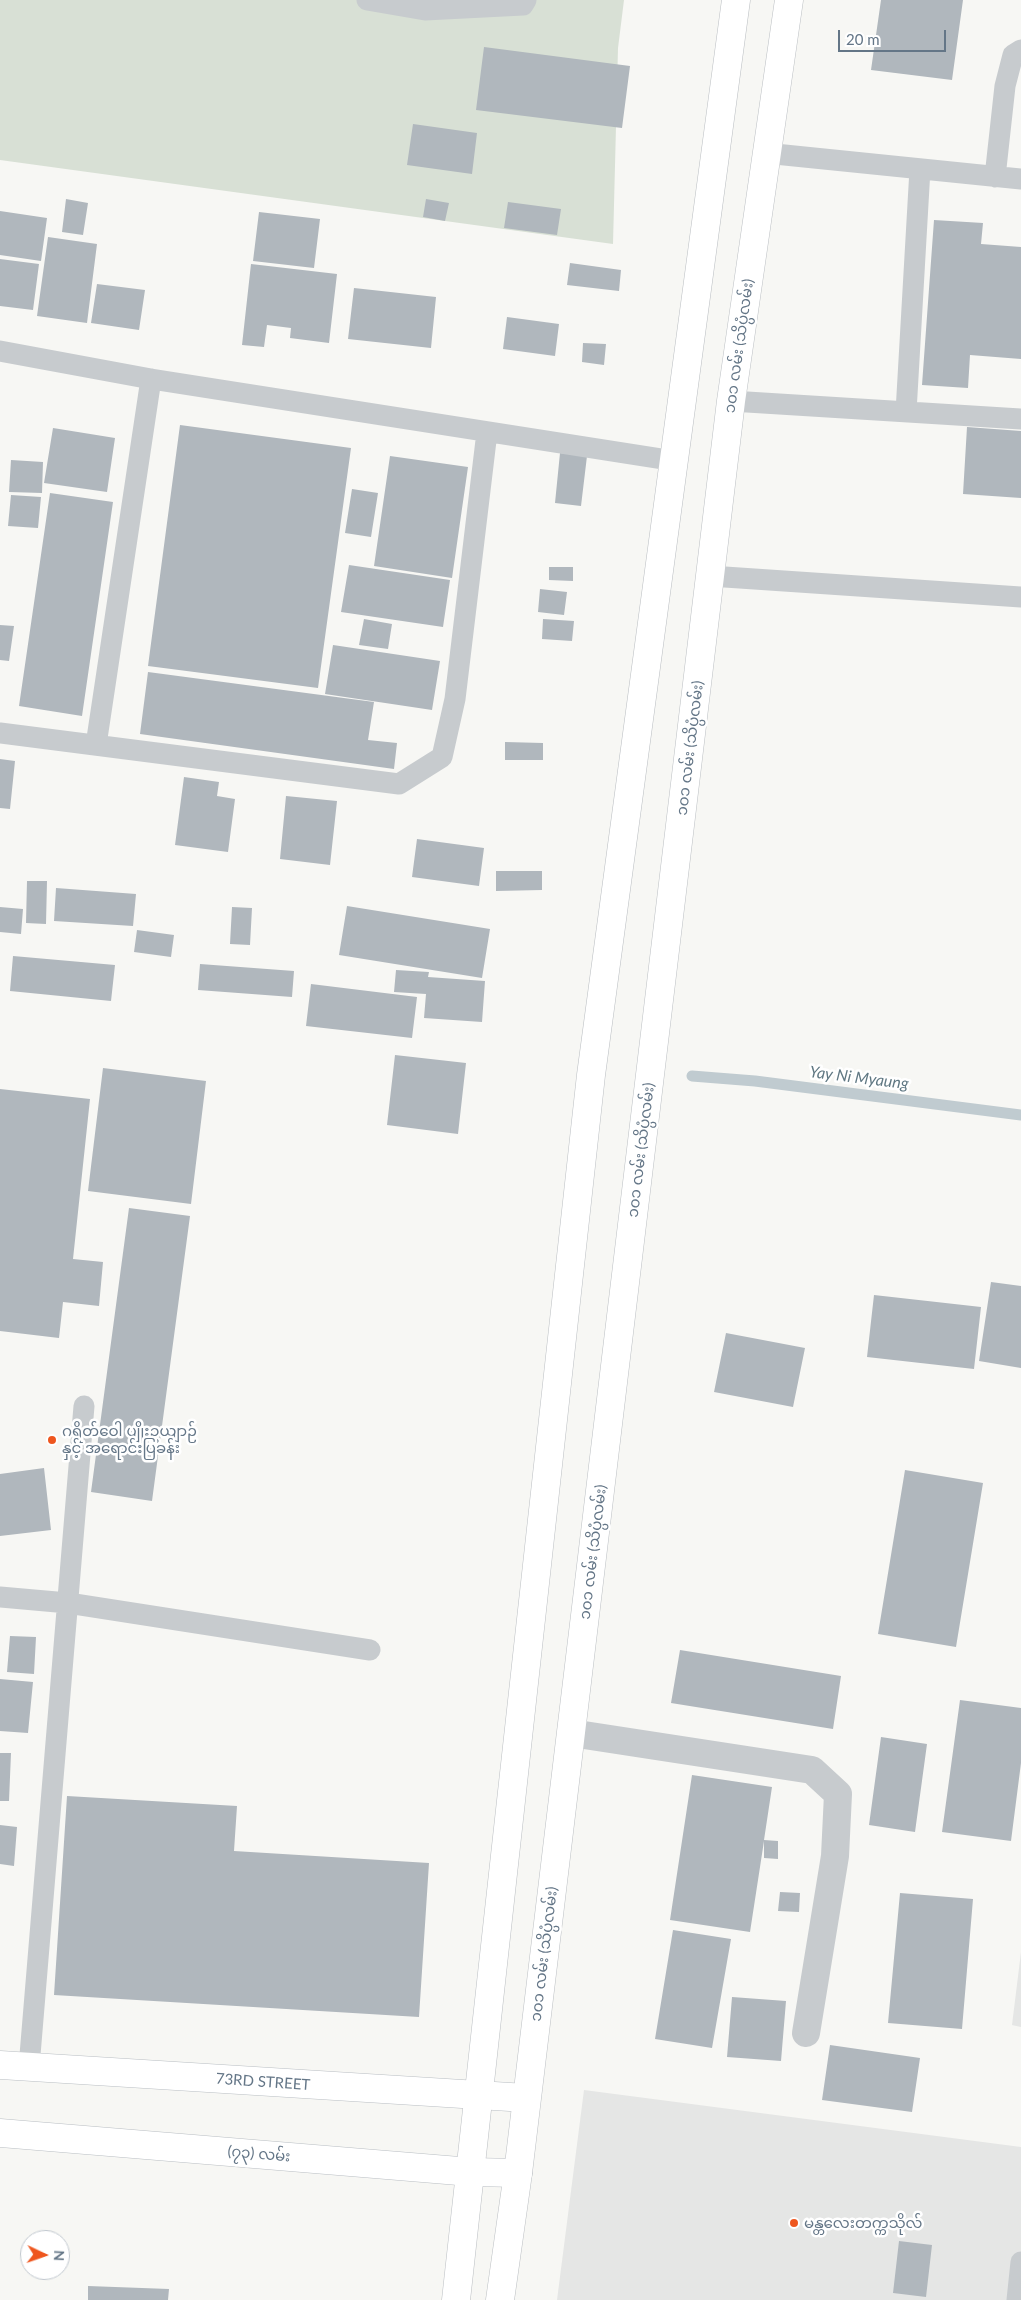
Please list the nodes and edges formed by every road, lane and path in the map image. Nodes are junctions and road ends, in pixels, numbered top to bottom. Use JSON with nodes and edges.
{"nodes":[{"id":1,"x":367,"y":0,"type":"edge"},
{"id":2,"x":526,"y":0,"type":"edge"},
{"id":3,"x":736,"y":0,"type":"edge"},
{"id":4,"x":788,"y":0,"type":"edge"},
{"id":5,"x":1021,"y":50,"type":"edge"},
{"id":6,"x":765,"y":153,"type":"junction"},
{"id":7,"x":920,"y":169,"type":"junction"},
{"id":8,"x":995,"y":177,"type":"junction"},
{"id":9,"x":1021,"y":179,"type":"edge"},
{"id":10,"x":0,"y":351,"type":"edge"},
{"id":11,"x":151,"y":379,"type":"junction"},
{"id":12,"x":731,"y":401,"type":"junction"},
{"id":13,"x":906,"y":412,"type":"junction"},
{"id":14,"x":1021,"y":419,"type":"edge"},
{"id":15,"x":487,"y":432,"type":"junction"},
{"id":16,"x":675,"y":461,"type":"junction"},
{"id":17,"x":710,"y":576,"type":"junction"},
{"id":18,"x":1021,"y":598,"type":"edge"},
{"id":19,"x":0,"y":733,"type":"edge"},
{"id":20,"x":96,"y":745,"type":"junction"},
{"id":21,"x":84,"y":1406,"type":"dead end"},
{"id":22,"x":0,"y":1597,"type":"edge"},
{"id":23,"x":68,"y":1603,"type":"junction"},
{"id":24,"x":370,"y":1650,"type":"dead end"},
{"id":25,"x":572,"y":1733,"type":"junction"},
{"id":26,"x":806,"y":2033,"type":"dead end"},
{"id":27,"x":0,"y":2065,"type":"edge"},
{"id":28,"x":29,"y":2067,"type":"junction"},
{"id":29,"x":479,"y":2096,"type":"junction"},
{"id":30,"x":526,"y":2098,"type":"junction"},
{"id":31,"x":0,"y":2133,"type":"edge"},
{"id":32,"x":471,"y":2172,"type":"junction"},
{"id":33,"x":518,"y":2173,"type":"junction"},
{"id":34,"x":1021,"y":2262,"type":"edge"},
{"id":35,"x":456,"y":2300,"type":"edge"},
{"id":36,"x":500,"y":2300,"type":"edge"},
{"id":37,"x":1017,"y":2300,"type":"edge"}],
"edges":[{"from":1,"to":2,"type":"lane"},
{"from":3,"to":16,"type":"main road"},
{"from":4,"to":6,"type":"main road","name":"၁၀၁ လမ်း (သိပ္ပံလမ်း)"},
{"from":5,"to":8,"type":"lane"},
{"from":6,"to":7,"type":"lane"},
{"from":6,"to":12,"type":"main road","name":"၁၀၁ လမ်း (သိပ္ပံလမ်း)"},
{"from":7,"to":8,"type":"lane"},
{"from":7,"to":13,"type":"lane"},
{"from":8,"to":9,"type":"lane"},
{"from":10,"to":11,"type":"lane"},
{"from":11,"to":15,"type":"lane"},
{"from":11,"to":20,"type":"lane"},
{"from":12,"to":13,"type":"lane"},
{"from":12,"to":17,"type":"main road","name":"၁၀၁ လမ်း (သိပ္ပံလမ်း)"},
{"from":13,"to":14,"type":"lane"},
{"from":15,"to":16,"type":"lane"},
{"from":15,"to":20,"type":"lane"},
{"from":16,"to":29,"type":"main road"},
{"from":17,"to":18,"type":"lane"},
{"from":17,"to":25,"type":"main road","name":"၁၀၁ လမ်း (သိပ္ပံလမ်း)"},
{"from":19,"to":20,"type":"lane"},
{"from":21,"to":23,"type":"lane"},
{"from":22,"to":23,"type":"lane"},
{"from":23,"to":24,"type":"lane"},
{"from":23,"to":28,"type":"lane"},
{"from":25,"to":26,"type":"street"},
{"from":25,"to":30,"type":"main road","name":"၁၀၁ လမ်း (သိပ္ပံလမ်း)"},
{"from":27,"to":28,"type":"main road","name":"73RD STREET"},
{"from":28,"to":29,"type":"main road","name":"73RD STREET"},
{"from":29,"to":30,"type":"main road","name":"73RD STREET"},
{"from":29,"to":32,"type":"main road"},
{"from":30,"to":33,"type":"main road","name":"၁၀၁ လမ်း (သိပ္ပံလမ်း)"},
{"from":31,"to":32,"type":"main road","name":"(၇၃) လမ်း"},
{"from":32,"to":33,"type":"main road","name":"(၇၃) လမ်း"},
{"from":32,"to":35,"type":"main road"},
{"from":33,"to":36,"type":"main road","name":"၁၀၁ လမ်း (သိပ္ပံလမ်း)"},
{"from":34,"to":37,"type":"lane"}]}
